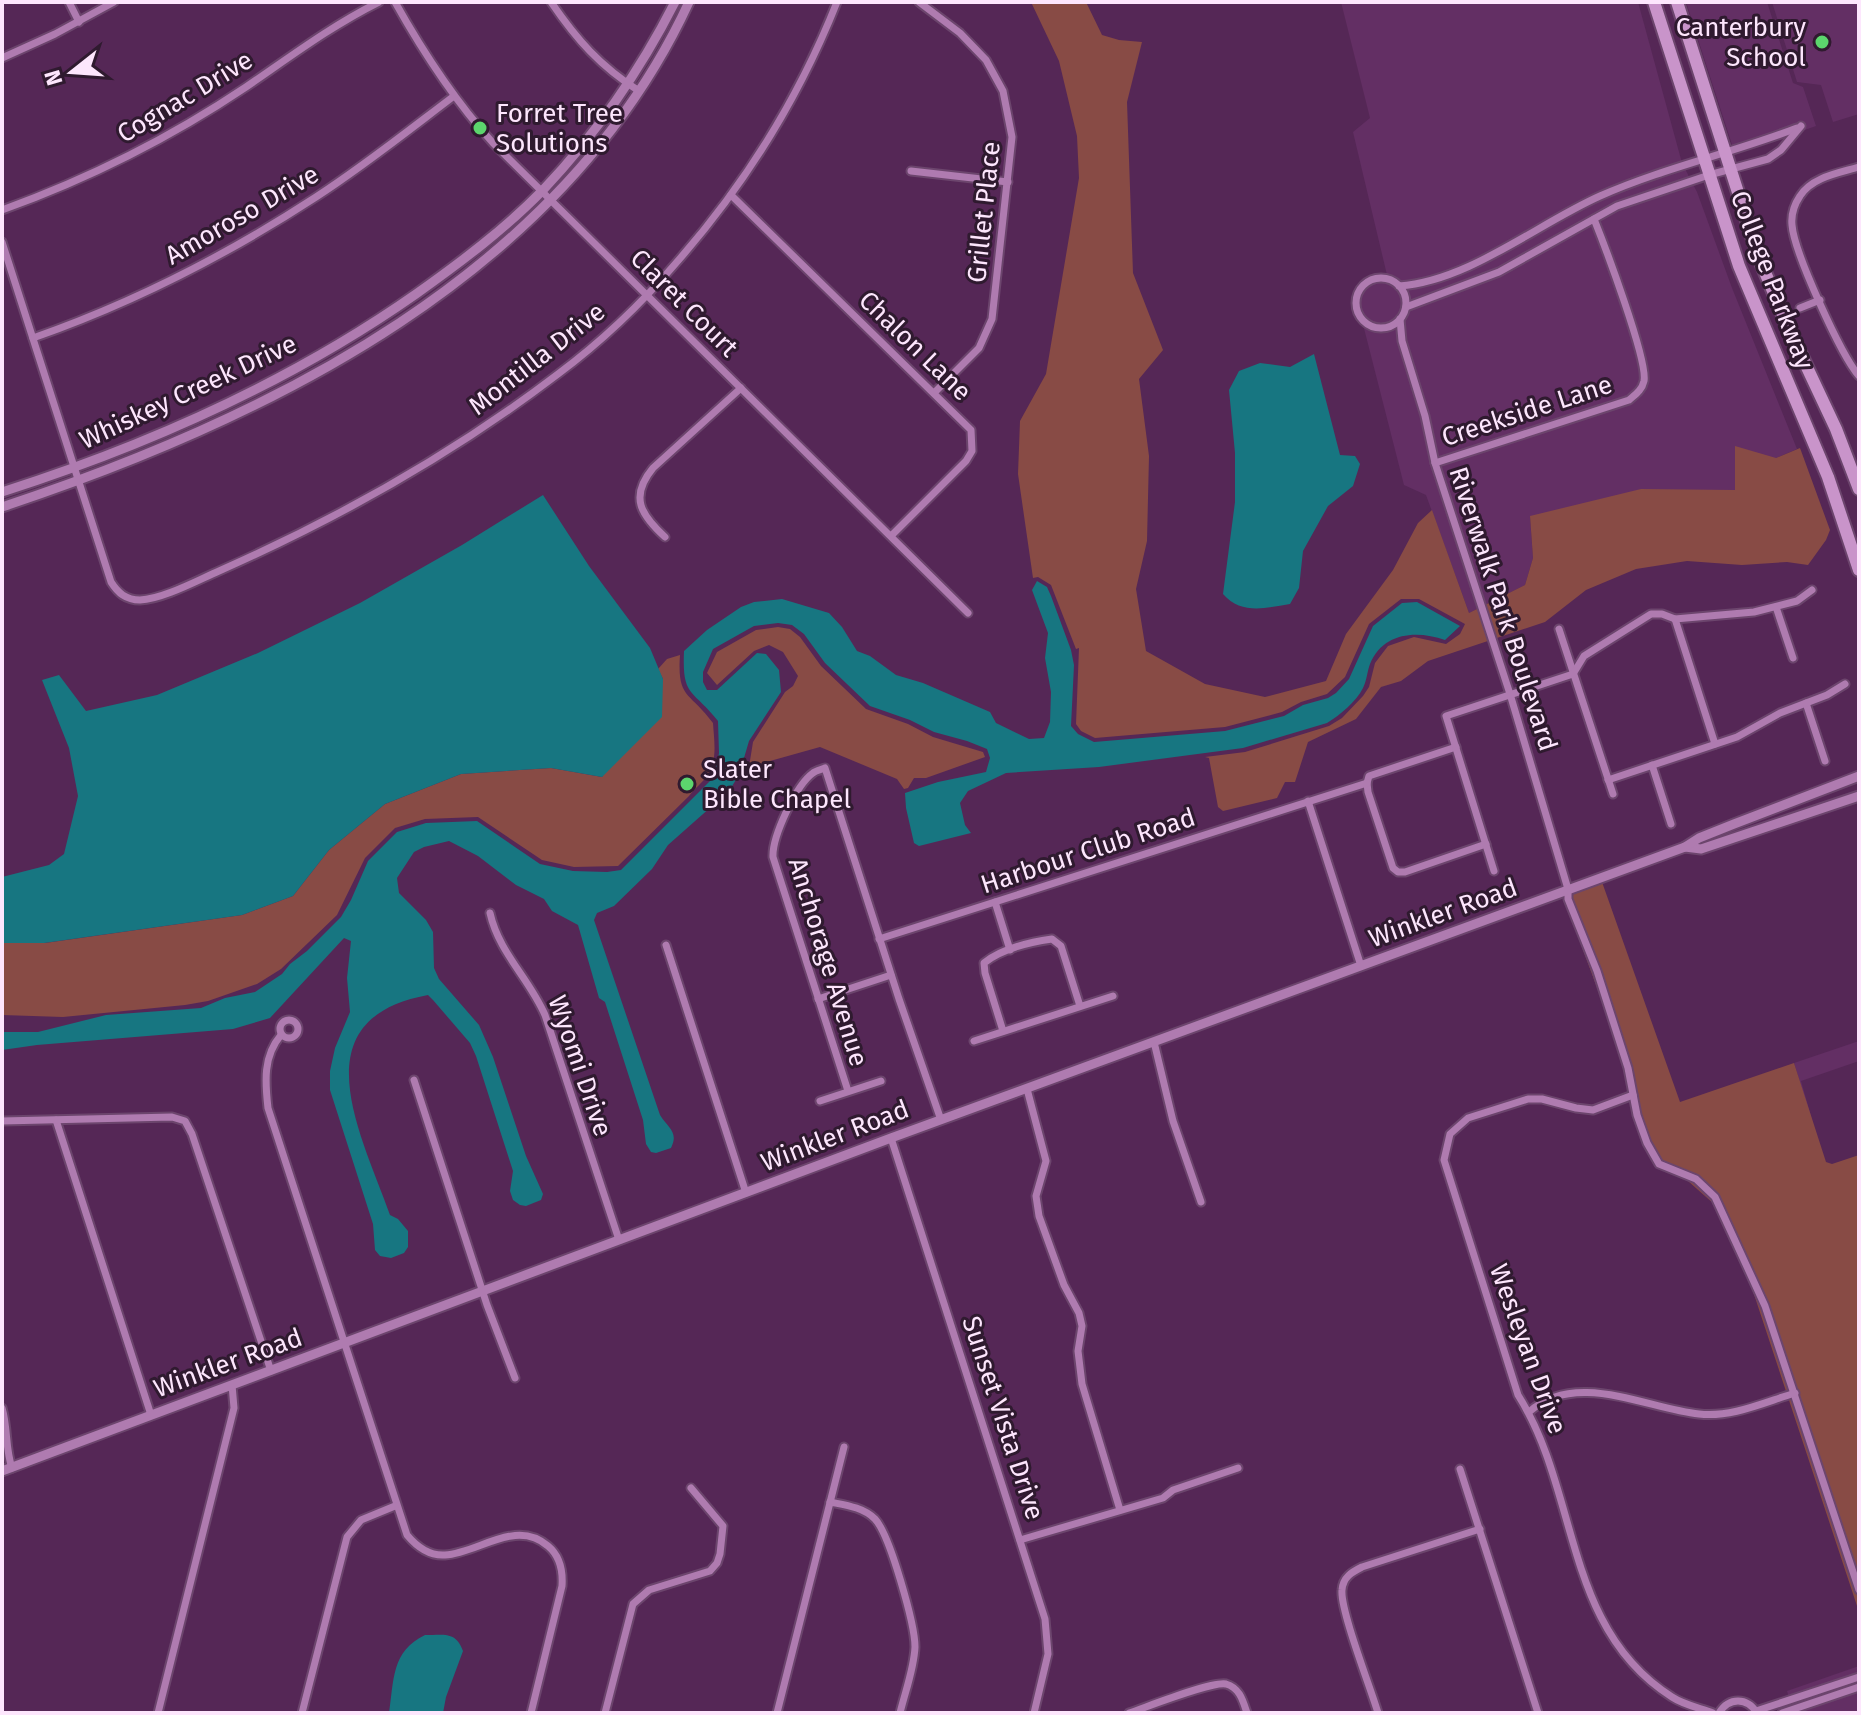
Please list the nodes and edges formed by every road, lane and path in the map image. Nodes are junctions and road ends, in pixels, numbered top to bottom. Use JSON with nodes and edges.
{"nodes":[{"id":1,"x":69,"y":2,"type":"edge"},
{"id":2,"x":114,"y":2,"type":"edge"},
{"id":3,"x":379,"y":2,"type":"edge"},
{"id":4,"x":395,"y":2,"type":"edge"},
{"id":5,"x":551,"y":2,"type":"edge"},
{"id":6,"x":675,"y":2,"type":"edge"},
{"id":7,"x":689,"y":2,"type":"edge"},
{"id":8,"x":837,"y":2,"type":"edge"},
{"id":9,"x":919,"y":2,"type":"edge"},
{"id":10,"x":1654,"y":2,"type":"edge"},
{"id":11,"x":1677,"y":2,"type":"edge"},
{"id":12,"x":79,"y":22,"type":"junction"},
{"id":13,"x":2,"y":58,"type":"edge"},
{"id":14,"x":628,"y":83,"type":"junction"},
{"id":15,"x":639,"y":91,"type":"junction"},
{"id":16,"x":454,"y":96,"type":"junction"},
{"id":17,"x":1725,"y":152,"type":"junction"},
{"id":18,"x":1704,"y":158,"type":"junction"},
{"id":19,"x":1859,"y":167,"type":"edge"},
{"id":20,"x":1732,"y":170,"type":"junction"},
{"id":21,"x":911,"y":171,"type":"dead end"},
{"id":22,"x":1709,"y":175,"type":"junction"},
{"id":23,"x":1008,"y":182,"type":"junction"},
{"id":24,"x":542,"y":190,"type":"junction"},
{"id":25,"x":731,"y":195,"type":"junction"},
{"id":26,"x":551,"y":200,"type":"junction"},
{"id":27,"x":2,"y":210,"type":"edge"},
{"id":28,"x":1594,"y":219,"type":"junction"},
{"id":29,"x":2,"y":242,"type":"edge"},
{"id":30,"x":1399,"y":286,"type":"junction"},
{"id":31,"x":647,"y":295,"type":"junction"},
{"id":32,"x":1820,"y":300,"type":"junction"},
{"id":33,"x":1406,"y":307,"type":"junction"},
{"id":34,"x":1800,"y":308,"type":"dead end"},
{"id":35,"x":1400,"y":319,"type":"junction"},
{"id":36,"x":1387,"y":327,"type":"junction"},
{"id":37,"x":33,"y":338,"type":"junction"},
{"id":38,"x":1402,"y":341,"type":"junction"},
{"id":39,"x":1859,"y":376,"type":"edge"},
{"id":40,"x":741,"y":388,"type":"junction"},
{"id":41,"x":934,"y":393,"type":"junction"},
{"id":42,"x":1435,"y":463,"type":"junction"},
{"id":43,"x":75,"y":468,"type":"junction"},
{"id":44,"x":78,"y":481,"type":"junction"},
{"id":45,"x":1859,"y":489,"type":"edge"},
{"id":46,"x":2,"y":492,"type":"edge"},
{"id":47,"x":2,"y":507,"type":"edge"},
{"id":48,"x":892,"y":535,"type":"junction"},
{"id":49,"x":665,"y":537,"type":"dead end"},
{"id":50,"x":1859,"y":570,"type":"edge"},
{"id":51,"x":1812,"y":590,"type":"dead end"},
{"id":52,"x":1776,"y":607,"type":"junction"},
{"id":53,"x":968,"y":613,"type":"dead end"},
{"id":54,"x":1675,"y":619,"type":"junction"},
{"id":55,"x":1559,"y":629,"type":"dead end"},
{"id":56,"x":1793,"y":658,"type":"dead end"},
{"id":57,"x":1573,"y":674,"type":"junction"},
{"id":58,"x":1845,"y":684,"type":"dead end"},
{"id":59,"x":1510,"y":694,"type":"junction"},
{"id":60,"x":1806,"y":703,"type":"junction"},
{"id":61,"x":1715,"y":744,"type":"junction"},
{"id":62,"x":1456,"y":747,"type":"junction"},
{"id":63,"x":1825,"y":761,"type":"dead end"},
{"id":64,"x":1652,"y":765,"type":"junction"},
{"id":65,"x":1859,"y":776,"type":"edge"},
{"id":66,"x":1608,"y":780,"type":"junction"},
{"id":67,"x":1367,"y":783,"type":"junction"},
{"id":68,"x":1613,"y":794,"type":"dead end"},
{"id":69,"x":1859,"y":796,"type":"edge"},
{"id":70,"x":1308,"y":801,"type":"junction"},
{"id":71,"x":1671,"y":824,"type":"dead end"},
{"id":72,"x":1486,"y":844,"type":"junction"},
{"id":73,"x":1685,"y":847,"type":"junction"},
{"id":74,"x":1494,"y":871,"type":"dead end"},
{"id":75,"x":1568,"y":889,"type":"junction"},
{"id":76,"x":995,"y":902,"type":"junction"},
{"id":77,"x":490,"y":913,"type":"dead end"},
{"id":78,"x":879,"y":939,"type":"junction"},
{"id":79,"x":666,"y":945,"type":"dead end"},
{"id":80,"x":1010,"y":950,"type":"junction"},
{"id":81,"x":1361,"y":966,"type":"junction"},
{"id":82,"x":891,"y":975,"type":"junction"},
{"id":83,"x":1113,"y":996,"type":"dead end"},
{"id":84,"x":818,"y":999,"type":"junction"},
{"id":85,"x":1080,"y":1006,"type":"junction"},
{"id":86,"x":1003,"y":1031,"type":"junction"},
{"id":87,"x":281,"y":1035,"type":"dead end"},
{"id":88,"x":974,"y":1041,"type":"dead end"},
{"id":89,"x":1154,"y":1042,"type":"junction"},
{"id":90,"x":414,"y":1080,"type":"dead end"},
{"id":91,"x":881,"y":1081,"type":"dead end"},
{"id":92,"x":1027,"y":1089,"type":"junction"},
{"id":93,"x":848,"y":1091,"type":"junction"},
{"id":94,"x":1633,"y":1095,"type":"junction"},
{"id":95,"x":820,"y":1101,"type":"dead end"},
{"id":96,"x":56,"y":1120,"type":"junction"},
{"id":97,"x":941,"y":1120,"type":"junction"},
{"id":98,"x":2,"y":1121,"type":"edge"},
{"id":99,"x":891,"y":1138,"type":"junction"},
{"id":100,"x":746,"y":1193,"type":"junction"},
{"id":101,"x":1201,"y":1202,"type":"dead end"},
{"id":102,"x":619,"y":1240,"type":"junction"},
{"id":103,"x":483,"y":1292,"type":"junction"},
{"id":104,"x":345,"y":1343,"type":"junction"},
{"id":105,"x":271,"y":1371,"type":"junction"},
{"id":106,"x":515,"y":1378,"type":"dead end"},
{"id":107,"x":232,"y":1385,"type":"junction"},
{"id":108,"x":1795,"y":1393,"type":"junction"},
{"id":109,"x":2,"y":1408,"type":"edge"},
{"id":110,"x":1529,"y":1412,"type":"junction"},
{"id":111,"x":151,"y":1415,"type":"junction"},
{"id":112,"x":844,"y":1447,"type":"dead end"},
{"id":113,"x":1238,"y":1468,"type":"dead end"},
{"id":114,"x":7,"y":1469,"type":"edge"},
{"id":115,"x":1460,"y":1469,"type":"dead end"},
{"id":116,"x":691,"y":1488,"type":"dead end"},
{"id":117,"x":830,"y":1502,"type":"junction"},
{"id":118,"x":395,"y":1506,"type":"junction"},
{"id":119,"x":1120,"y":1510,"type":"junction"},
{"id":120,"x":1480,"y":1529,"type":"junction"},
{"id":121,"x":1020,"y":1540,"type":"junction"},
{"id":122,"x":1859,"y":1590,"type":"edge"},
{"id":123,"x":1859,"y":1677,"type":"edge"},
{"id":124,"x":1859,"y":1687,"type":"edge"},
{"id":125,"x":1756,"y":1712,"type":"edge"},
{"id":126,"x":158,"y":1713,"type":"edge"},
{"id":127,"x":302,"y":1713,"type":"edge"},
{"id":128,"x":531,"y":1713,"type":"edge"},
{"id":129,"x":605,"y":1713,"type":"edge"},
{"id":130,"x":777,"y":1713,"type":"edge"},
{"id":131,"x":900,"y":1713,"type":"edge"},
{"id":132,"x":1034,"y":1713,"type":"edge"},
{"id":133,"x":1129,"y":1713,"type":"edge"},
{"id":134,"x":1247,"y":1713,"type":"edge"},
{"id":135,"x":1378,"y":1713,"type":"edge"},
{"id":136,"x":1538,"y":1713,"type":"edge"},
{"id":137,"x":1713,"y":1713,"type":"edge"},
{"id":138,"x":1719,"y":1713,"type":"edge"},
{"id":139,"x":1782,"y":1713,"type":"edge"}],
"edges":[{"from":1,"to":12,"type":"street"},
{"from":2,"to":12,"type":"street"},
{"from":3,"to":27,"type":"street","name":"Cognac Drive"},
{"from":4,"to":16,"type":"street","name":"Claret Court"},
{"from":5,"to":14,"type":"street"},
{"from":6,"to":14,"type":"street","name":"Whiskey Creek Drive"},
{"from":7,"to":15,"type":"street","name":"Whiskey Creek Drive"},
{"from":8,"to":25,"type":"street","name":"Montilla Drive"},
{"from":9,"to":23,"type":"street","name":"Grillet Place"},
{"from":10,"to":18,"type":"main road","name":"College Parkway"},
{"from":11,"to":17,"type":"main road","name":"College Parkway"},
{"from":12,"to":13,"type":"street"},
{"from":14,"to":15,"type":"street"},
{"from":14,"to":24,"type":"street","name":"Whiskey Creek Drive"},
{"from":15,"to":26,"type":"street","name":"Whiskey Creek Drive"},
{"from":16,"to":24,"type":"street","name":"Claret Court"},
{"from":16,"to":37,"type":"street","name":"Amoroso Drive"},
{"from":17,"to":18,"type":"street"},
{"from":17,"to":20,"type":"main road","name":"College Parkway"},
{"from":17,"to":20,"type":"street"},
{"from":18,"to":22,"type":"main road","name":"College Parkway"},
{"from":18,"to":30,"type":"street"},
{"from":19,"to":32,"type":"street"},
{"from":20,"to":22,"type":"street"},
{"from":20,"to":45,"type":"main road","name":"College Parkway"},
{"from":21,"to":23,"type":"street"},
{"from":22,"to":28,"type":"street"},
{"from":22,"to":50,"type":"main road","name":"College Parkway"},
{"from":23,"to":41,"type":"street","name":"Grillet Place"},
{"from":24,"to":26,"type":"street","name":"Claret Court"},
{"from":24,"to":43,"type":"street","name":"Whiskey Creek Drive"},
{"from":25,"to":31,"type":"street","name":"Montilla Drive"},
{"from":25,"to":41,"type":"street","name":"Chalon Lane"},
{"from":26,"to":31,"type":"street","name":"Claret Court"},
{"from":26,"to":44,"type":"street","name":"Whiskey Creek Drive"},
{"from":28,"to":33,"type":"street"},
{"from":28,"to":42,"type":"street","name":"Creekside Lane"},
{"from":29,"to":37,"type":"street"},
{"from":30,"to":33,"type":"street"},
{"from":30,"to":36,"type":"street"},
{"from":31,"to":40,"type":"street","name":"Claret Court"},
{"from":31,"to":44,"type":"street","name":"Montilla Drive"},
{"from":32,"to":34,"type":"street"},
{"from":32,"to":39,"type":"street"},
{"from":33,"to":35,"type":"street"},
{"from":35,"to":36,"type":"street"},
{"from":35,"to":38,"type":"street","name":"Riverwalk Park Boulevard"},
{"from":36,"to":38,"type":"street","name":"Riverwalk Park Boulevard"},
{"from":37,"to":43,"type":"street"},
{"from":38,"to":42,"type":"street","name":"Riverwalk Park Boulevard"},
{"from":40,"to":48,"type":"street","name":"Claret Court"},
{"from":40,"to":49,"type":"street"},
{"from":41,"to":48,"type":"street","name":"Chalon Lane"},
{"from":42,"to":59,"type":"street","name":"Riverwalk Park Boulevard"},
{"from":43,"to":44,"type":"street"},
{"from":43,"to":46,"type":"street","name":"Whiskey Creek Drive"},
{"from":44,"to":47,"type":"street","name":"Whiskey Creek Drive"},
{"from":48,"to":53,"type":"street","name":"Claret Court"},
{"from":51,"to":52,"type":"street"},
{"from":52,"to":54,"type":"street"},
{"from":52,"to":56,"type":"street"},
{"from":54,"to":57,"type":"street"},
{"from":54,"to":61,"type":"street"},
{"from":55,"to":57,"type":"street"},
{"from":57,"to":59,"type":"street"},
{"from":57,"to":66,"type":"street"},
{"from":58,"to":60,"type":"street"},
{"from":59,"to":62,"type":"street"},
{"from":59,"to":75,"type":"street","name":"Riverwalk Park Boulevard"},
{"from":60,"to":61,"type":"street"},
{"from":60,"to":63,"type":"street"},
{"from":61,"to":64,"type":"street"},
{"from":62,"to":67,"type":"street","name":"Harbour Club Road"},
{"from":62,"to":72,"type":"street"},
{"from":64,"to":66,"type":"street"},
{"from":64,"to":71,"type":"street"},
{"from":65,"to":73,"type":"street","name":"Winkler Road"},
{"from":66,"to":68,"type":"street"},
{"from":67,"to":70,"type":"street","name":"Harbour Club Road"},
{"from":67,"to":72,"type":"street"},
{"from":69,"to":73,"type":"street","name":"Winkler Road"},
{"from":70,"to":76,"type":"street","name":"Harbour Club Road"},
{"from":70,"to":81,"type":"street"},
{"from":72,"to":74,"type":"street"},
{"from":73,"to":75,"type":"street","name":"Winkler Road"},
{"from":75,"to":81,"type":"street","name":"Winkler Road"},
{"from":75,"to":94,"type":"street","name":"Riverwalk Park Boulevard"},
{"from":76,"to":78,"type":"street","name":"Harbour Club Road"},
{"from":76,"to":80,"type":"street"},
{"from":77,"to":102,"type":"street","name":"Wyomi Drive"},
{"from":78,"to":82,"type":"street"},
{"from":78,"to":84,"type":"street","name":"Anchorage Avenue"},
{"from":79,"to":100,"type":"street"},
{"from":80,"to":85,"type":"street"},
{"from":80,"to":86,"type":"street"},
{"from":81,"to":89,"type":"street","name":"Winkler Road"},
{"from":82,"to":84,"type":"street"},
{"from":82,"to":97,"type":"street"},
{"from":83,"to":85,"type":"street"},
{"from":84,"to":93,"type":"street","name":"Anchorage Avenue"},
{"from":85,"to":86,"type":"street"},
{"from":86,"to":88,"type":"street"},
{"from":87,"to":104,"type":"street"},
{"from":89,"to":92,"type":"street","name":"Winkler Road"},
{"from":89,"to":101,"type":"street"},
{"from":90,"to":103,"type":"street"},
{"from":91,"to":93,"type":"street","name":"Anchorage Avenue"},
{"from":92,"to":97,"type":"street","name":"Winkler Road"},
{"from":92,"to":119,"type":"street"},
{"from":93,"to":95,"type":"street","name":"Anchorage Avenue"},
{"from":94,"to":108,"type":"street","name":"Riverwalk Park Boulevard"},
{"from":94,"to":110,"type":"street","name":"Wesleyan Drive"},
{"from":96,"to":98,"type":"street"},
{"from":96,"to":105,"type":"street"},
{"from":96,"to":111,"type":"street"},
{"from":97,"to":99,"type":"street","name":"Winkler Road"},
{"from":99,"to":100,"type":"street","name":"Winkler Road"},
{"from":99,"to":121,"type":"street","name":"Sunset Vista Drive"},
{"from":100,"to":102,"type":"street","name":"Winkler Road"},
{"from":102,"to":103,"type":"street","name":"Winkler Road"},
{"from":103,"to":104,"type":"street","name":"Winkler Road"},
{"from":103,"to":106,"type":"street"},
{"from":104,"to":105,"type":"street","name":"Winkler Road"},
{"from":104,"to":118,"type":"street"},
{"from":105,"to":107,"type":"street","name":"Winkler Road"},
{"from":107,"to":111,"type":"street","name":"Winkler Road"},
{"from":107,"to":126,"type":"street"},
{"from":108,"to":110,"type":"street"},
{"from":108,"to":122,"type":"street","name":"Riverwalk Park Boulevard"},
{"from":109,"to":114,"type":"street"},
{"from":110,"to":137,"type":"street","name":"Wesleyan Drive"},
{"from":111,"to":114,"type":"street","name":"Winkler Road"},
{"from":112,"to":117,"type":"street"},
{"from":113,"to":119,"type":"street"},
{"from":115,"to":120,"type":"street"},
{"from":116,"to":129,"type":"street"},
{"from":117,"to":130,"type":"street"},
{"from":117,"to":131,"type":"street"},
{"from":118,"to":127,"type":"street"},
{"from":118,"to":128,"type":"street"},
{"from":119,"to":121,"type":"street"},
{"from":120,"to":135,"type":"street"},
{"from":120,"to":136,"type":"street"},
{"from":121,"to":132,"type":"street","name":"Sunset Vista Drive"},
{"from":123,"to":125,"type":"street"},
{"from":124,"to":139,"type":"street"},
{"from":125,"to":138,"type":"street"},
{"from":133,"to":134,"type":"street"}]}
